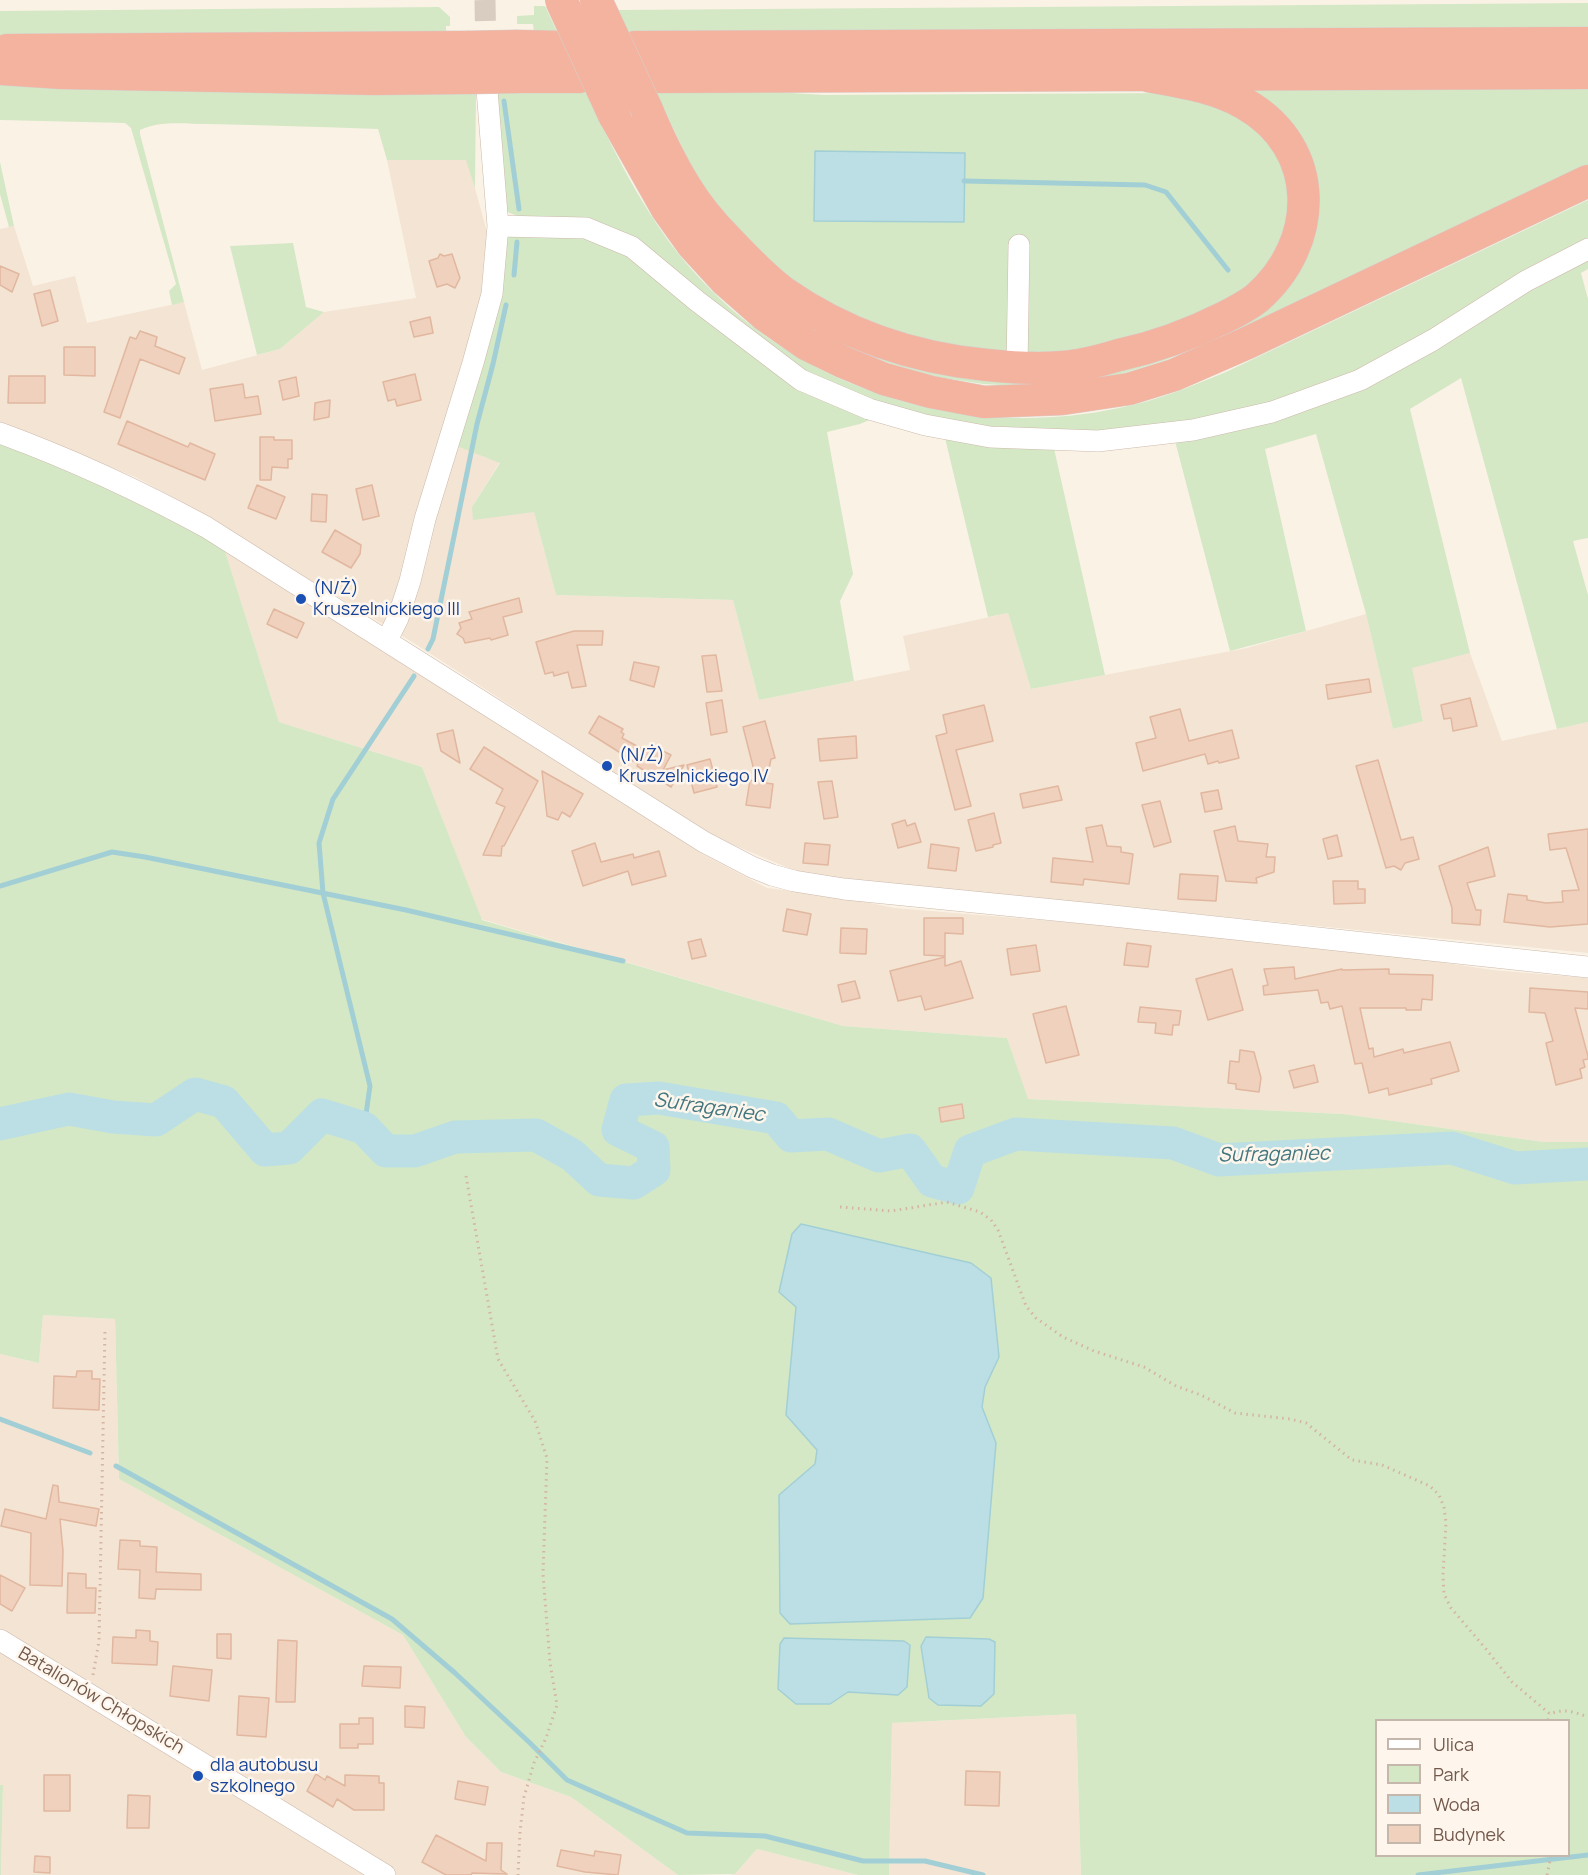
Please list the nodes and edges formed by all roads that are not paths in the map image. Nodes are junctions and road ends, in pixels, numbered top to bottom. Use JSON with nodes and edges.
{"nodes":[{"id":1,"x":561,"y":0,"type":"edge"},
{"id":2,"x":596,"y":0,"type":"edge"},
{"id":3,"x":1588,"y":43,"type":"edge"},
{"id":4,"x":564,"y":47,"type":"dead end"},
{"id":5,"x":634,"y":47,"type":"dead end"},
{"id":6,"x":0,"y":50,"type":"edge"},
{"id":7,"x":0,"y":69,"type":"edge"},
{"id":8,"x":1588,"y":73,"type":"edge"},
{"id":9,"x":1148,"y":76,"type":"junction"},
{"id":10,"x":579,"y":77,"type":"dead end"},
{"id":11,"x":649,"y":77,"type":"dead end"},
{"id":12,"x":477,"y":84,"type":"junction"},
{"id":13,"x":1588,"y":181,"type":"edge"},
{"id":14,"x":498,"y":226,"type":"junction"},
{"id":15,"x":1019,"y":245,"type":"dead end"},
{"id":16,"x":1588,"y":249,"type":"edge"},
{"id":17,"x":1017,"y":368,"type":"junction"},
{"id":18,"x":0,"y":433,"type":"edge"},
{"id":19,"x":387,"y":640,"type":"junction"},
{"id":20,"x":1588,"y":967,"type":"edge"},
{"id":21,"x":0,"y":1640,"type":"edge"},
{"id":22,"x":385,"y":1875,"type":"edge"}],
"edges":[{"from":1,"to":13,"type":"highway","bridge":true},
{"from":2,"to":17,"type":"highway","bridge":true},
{"from":3,"to":5,"type":"highway"},
{"from":4,"to":6,"type":"highway","bridge":true},
{"from":7,"to":12,"type":"highway"},
{"from":8,"to":9,"type":"highway"},
{"from":9,"to":11,"type":"highway"},
{"from":9,"to":17,"type":"highway"},
{"from":10,"to":12,"type":"highway","bridge":true},
{"from":12,"to":14,"type":"street"},
{"from":14,"to":16,"type":"street"},
{"from":14,"to":19,"type":"street"},
{"from":15,"to":17,"type":"street"},
{"from":18,"to":19,"type":"street"},
{"from":19,"to":20,"type":"street"},
{"from":21,"to":22,"type":"street","name":"Batalionów Chłopskich"}]}
